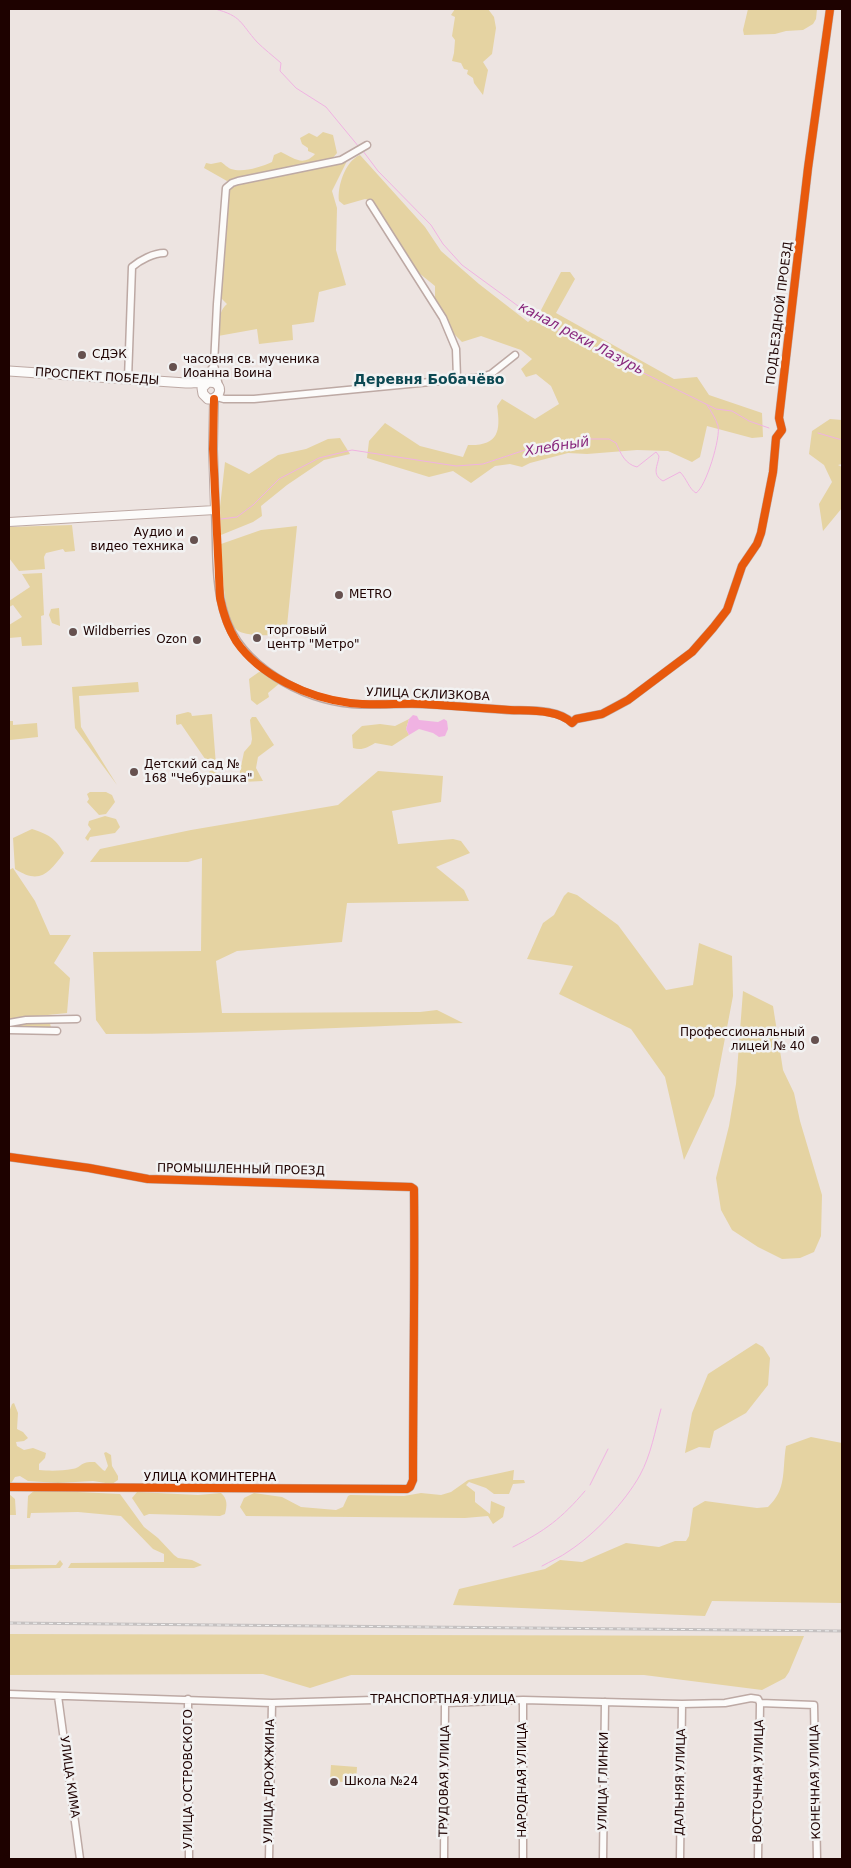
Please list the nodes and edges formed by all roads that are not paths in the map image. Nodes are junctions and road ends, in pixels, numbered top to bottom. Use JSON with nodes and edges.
{"nodes":[{"id":1,"x":830,"y":9,"type":"edge"},
{"id":2,"x":367,"y":145,"type":"dead end"},
{"id":3,"x":370,"y":203,"type":"dead end"},
{"id":4,"x":164,"y":253,"type":"dead end"},
{"id":5,"x":515,"y":355,"type":"dead end"},
{"id":6,"x":214,"y":365,"type":"junction"},
{"id":7,"x":9,"y":371,"type":"edge"},
{"id":8,"x":457,"y":378,"type":"junction"},
{"id":9,"x":128,"y":379,"type":"junction"},
{"id":10,"x":208,"y":382,"type":"junction"},
{"id":11,"x":186,"y":383,"type":"junction"},
{"id":12,"x":219,"y":387,"type":"junction"},
{"id":13,"x":203,"y":395,"type":"junction"},
{"id":14,"x":216,"y":398,"type":"junction"},
{"id":15,"x":214,"y":416,"type":"junction"},
{"id":16,"x":215,"y":510,"type":"junction"},
{"id":17,"x":9,"y":522,"type":"edge"},
{"id":18,"x":726,"y":610,"type":"joint"},
{"id":19,"x":77,"y":1019,"type":"dead end"},
{"id":20,"x":9,"y":1023,"type":"edge"},
{"id":21,"x":9,"y":1030,"type":"edge"},
{"id":22,"x":57,"y":1032,"type":"dead end"},
{"id":23,"x":9,"y":1157,"type":"edge"},
{"id":24,"x":9,"y":1487,"type":"edge"},
{"id":25,"x":410,"y":1487,"type":"joint"},
{"id":26,"x":9,"y":1694,"type":"edge"},
{"id":27,"x":58,"y":1696,"type":"junction"},
{"id":28,"x":188,"y":1699,"type":"junction"},
{"id":29,"x":523,"y":1700,"type":"junction"},
{"id":30,"x":605,"y":1702,"type":"junction"},
{"id":31,"x":272,"y":1703,"type":"junction"},
{"id":32,"x":445,"y":1703,"type":"junction"},
{"id":33,"x":760,"y":1703,"type":"junction"},
{"id":34,"x":682,"y":1704,"type":"junction"},
{"id":35,"x":814,"y":1704,"type":"joint"},
{"id":36,"x":80,"y":1859,"type":"edge"},
{"id":37,"x":189,"y":1859,"type":"edge"},
{"id":38,"x":269,"y":1859,"type":"edge"},
{"id":39,"x":444,"y":1859,"type":"edge"},
{"id":40,"x":523,"y":1859,"type":"edge"},
{"id":41,"x":603,"y":1859,"type":"edge"},
{"id":42,"x":680,"y":1859,"type":"edge"},
{"id":43,"x":758,"y":1859,"type":"edge"},
{"id":44,"x":817,"y":1859,"type":"edge"}],
"edges":[{"from":1,"to":18,"type":"street","name":"ПОДЪЕЗДНОЙ ПРОЕЗД"},
{"from":2,"to":6,"type":"street"},
{"from":3,"to":8,"type":"street"},
{"from":4,"to":9,"type":"street"},
{"from":5,"to":8,"type":"street"},
{"from":6,"to":10,"type":"street"},
{"from":6,"to":12,"type":"street"},
{"from":7,"to":9,"type":"main road","name":"ПРОСПЕКТ ПОБЕДЫ"},
{"from":8,"to":14,"type":"street"},
{"from":9,"to":11,"type":"main road","name":"ПРОСПЕКТ ПОБЕДЫ"},
{"from":10,"to":11,"type":"main road","name":"ПРОСПЕКТ ПОБЕДЫ"},
{"from":10,"to":12,"type":"main road","name":"ПРОСПЕКТ ПОБЕДЫ"},
{"from":10,"to":13,"type":"main road"},
{"from":11,"to":13,"type":"main road","name":"ПРОСПЕКТ ПОБЕДЫ"},
{"from":12,"to":14,"type":"main road"},
{"from":13,"to":14,"type":"main road","name":"ПРОСПЕКТ ПОБЕДЫ"},
{"from":13,"to":15,"type":"street"},
{"from":14,"to":15,"type":"street"},
{"from":15,"to":16,"type":"street"},
{"from":16,"to":17,"type":"street"},
{"from":16,"to":18,"type":"street","name":"УЛИЦА СКЛИЗКОВА"},
{"from":19,"to":20,"type":"street"},
{"from":21,"to":22,"type":"street"},
{"from":23,"to":25,"type":"street","name":"ПРОМЫШЛЕННЫЙ ПРОЕЗД"},
{"from":24,"to":25,"type":"street","name":"УЛИЦА КОМИНТЕРНА"},
{"from":26,"to":27,"type":"street","name":"ТРАНСПОРТНАЯ УЛИЦА"},
{"from":27,"to":28,"type":"street","name":"ТРАНСПОРТНАЯ УЛИЦА"},
{"from":27,"to":36,"type":"street","name":"УЛИЦА КИМА"},
{"from":28,"to":31,"type":"street","name":"ТРАНСПОРТНАЯ УЛИЦА"},
{"from":28,"to":37,"type":"street","name":"УЛИЦА ОСТРОВСКОГО"},
{"from":29,"to":30,"type":"street","name":"ТРАНСПОРТНАЯ УЛИЦА"},
{"from":29,"to":32,"type":"street","name":"ТРАНСПОРТНАЯ УЛИЦА"},
{"from":29,"to":40,"type":"street","name":"НАРОДНАЯ УЛИЦА"},
{"from":30,"to":34,"type":"street","name":"ТРАНСПОРТНАЯ УЛИЦА"},
{"from":30,"to":41,"type":"street","name":"УЛИЦА ГЛИНКИ"},
{"from":31,"to":32,"type":"street","name":"ТРАНСПОРТНАЯ УЛИЦА"},
{"from":31,"to":38,"type":"street","name":"УЛИЦА ДРОЖЖИНА"},
{"from":32,"to":39,"type":"street","name":"ТРУДОВАЯ УЛИЦА"},
{"from":33,"to":34,"type":"street","name":"ТРАНСПОРТНАЯ УЛИЦА"},
{"from":33,"to":35,"type":"street","name":"ТРАНСПОРТНАЯ УЛИЦА"},
{"from":33,"to":43,"type":"street","name":"ВОСТОЧНАЯ УЛИЦА"},
{"from":34,"to":42,"type":"street","name":"ДАЛЬНЯЯ УЛИЦА"},
{"from":35,"to":44,"type":"street","name":"КОНЕЧНАЯ УЛИЦА"}]}
